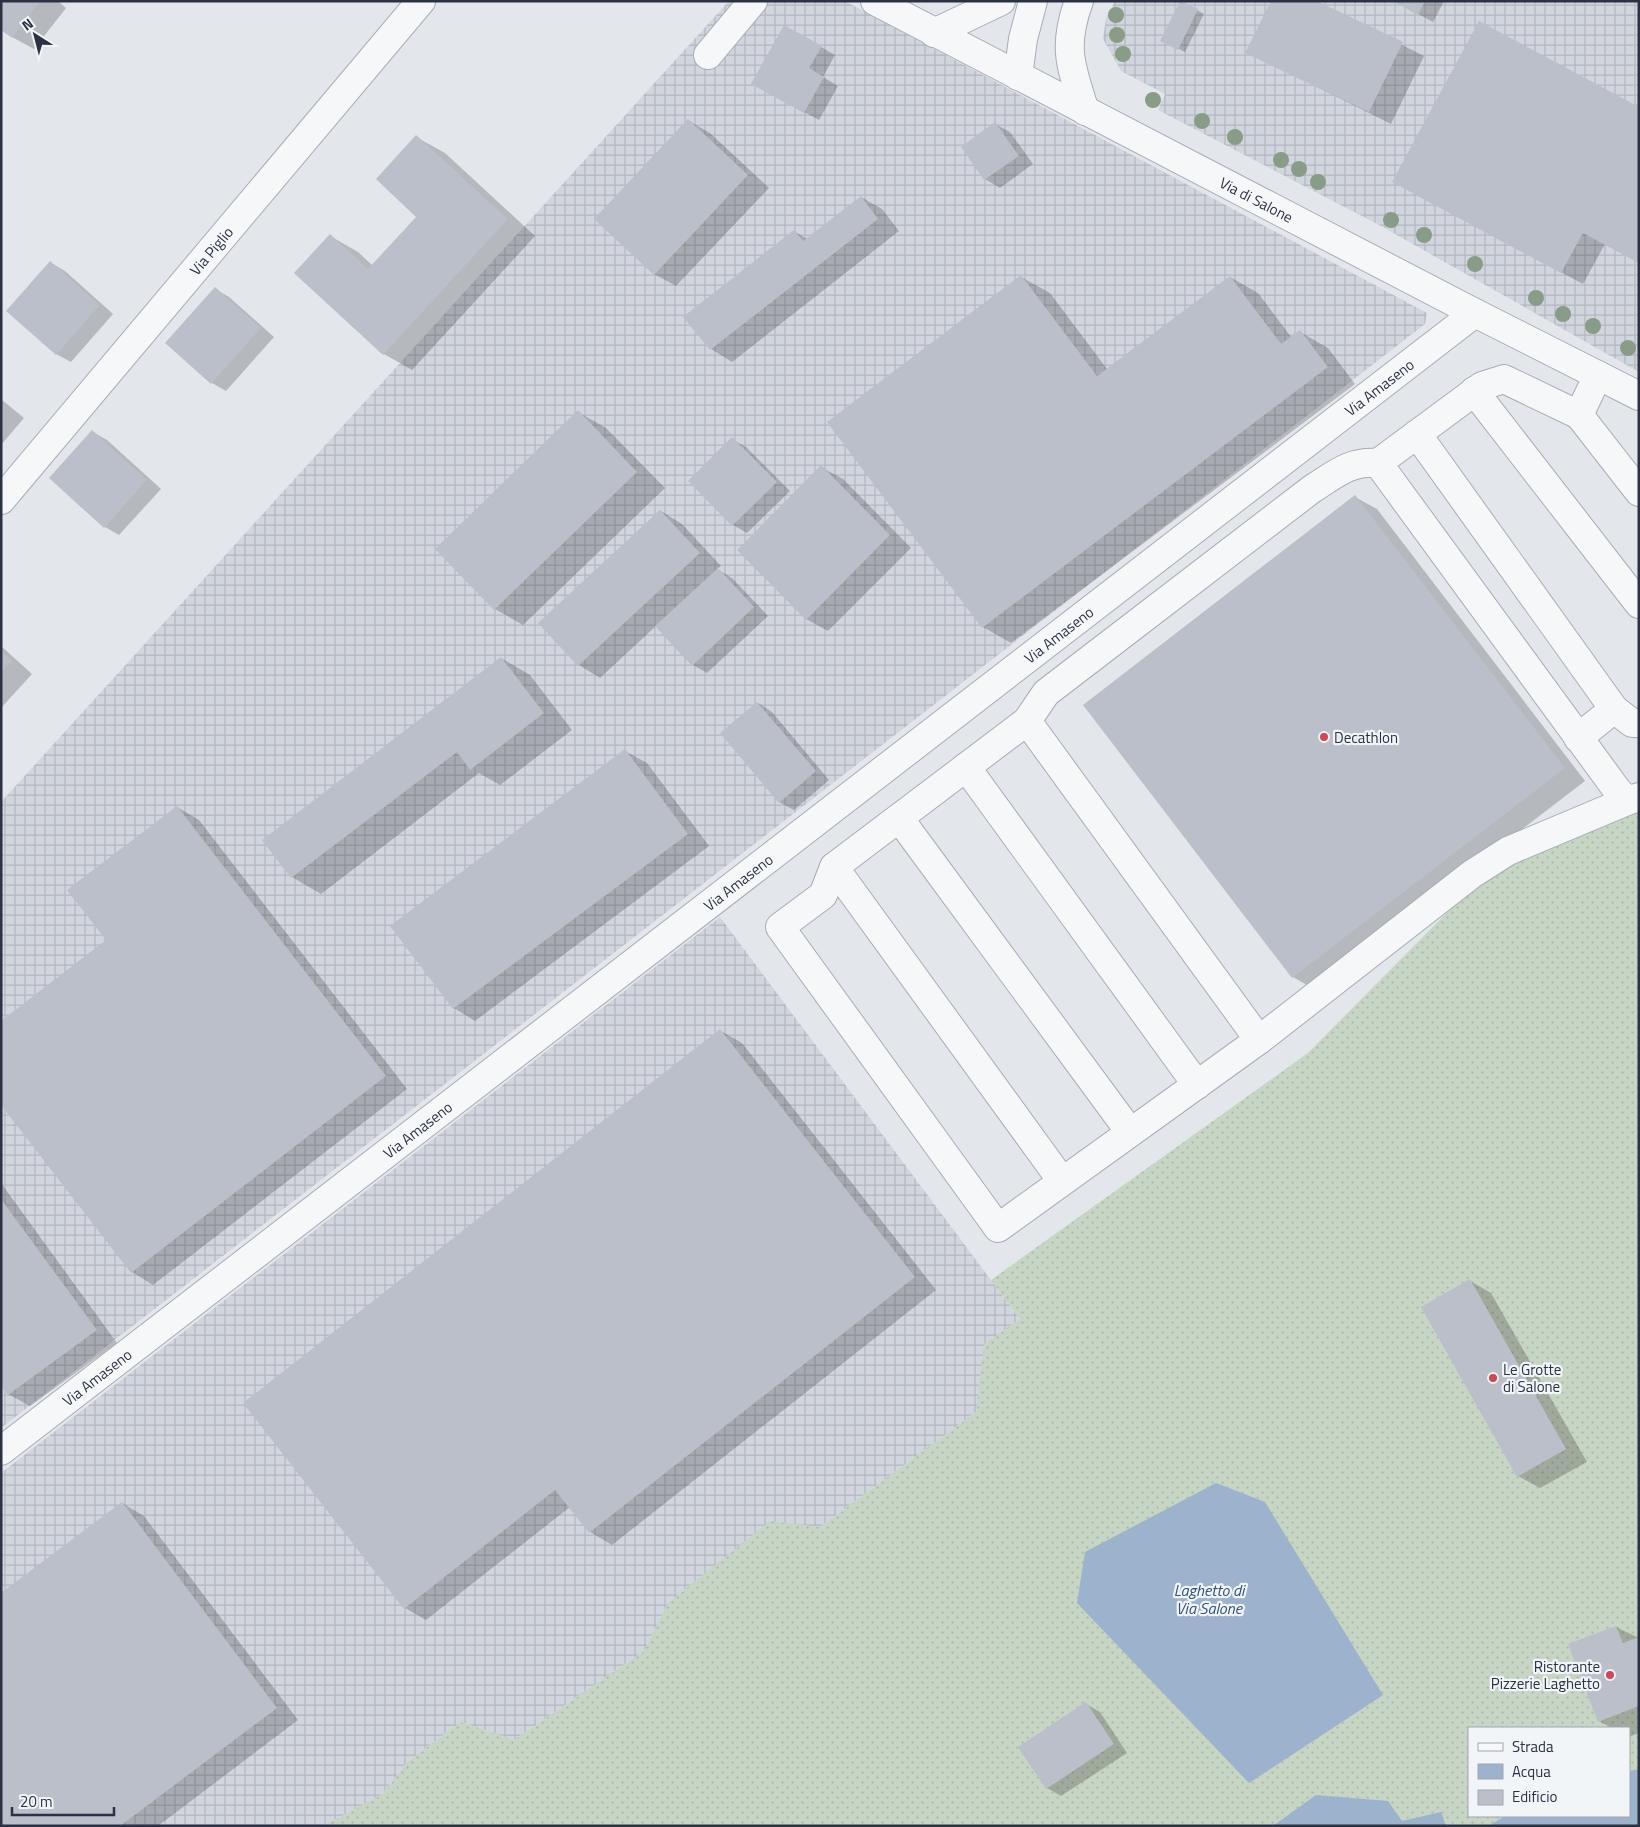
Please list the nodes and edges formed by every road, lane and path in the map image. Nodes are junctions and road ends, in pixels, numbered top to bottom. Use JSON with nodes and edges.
{"nodes":[{"id":1,"x":421,"y":1,"type":"edge"},
{"id":2,"x":753,"y":1,"type":"edge"},
{"id":3,"x":875,"y":1,"type":"edge"},
{"id":4,"x":1001,"y":1,"type":"edge"},
{"id":5,"x":1033,"y":1,"type":"edge"},
{"id":6,"x":1079,"y":1,"type":"edge"},
{"id":7,"x":934,"y":33,"type":"junction"},
{"id":8,"x":708,"y":55,"type":"dead end"},
{"id":9,"x":1018,"y":76,"type":"junction"},
{"id":10,"x":1085,"y":111,"type":"junction"},
{"id":11,"x":1475,"y":313,"type":"junction"},
{"id":12,"x":1598,"y":375,"type":"junction"},
{"id":13,"x":1474,"y":391,"type":"junction"},
{"id":14,"x":1639,"y":396,"type":"edge"},
{"id":15,"x":1579,"y":415,"type":"junction"},
{"id":16,"x":1417,"y":434,"type":"junction"},
{"id":17,"x":1378,"y":463,"type":"junction"},
{"id":18,"x":1639,"y":492,"type":"edge"},
{"id":19,"x":1,"y":500,"type":"edge"},
{"id":20,"x":1639,"y":604,"type":"edge"},
{"id":21,"x":1614,"y":709,"type":"junction"},
{"id":22,"x":1027,"y":721,"type":"junction"},
{"id":23,"x":1639,"y":723,"type":"edge"},
{"id":24,"x":1578,"y":738,"type":"junction"},
{"id":25,"x":966,"y":767,"type":"junction"},
{"id":26,"x":1633,"y":799,"type":"edge"},
{"id":27,"x":899,"y":818,"type":"junction"},
{"id":28,"x":834,"y":867,"type":"junction"},
{"id":29,"x":1259,"y":1040,"type":"junction"},
{"id":30,"x":1197,"y":1084,"type":"junction"},
{"id":31,"x":1130,"y":1132,"type":"junction"},
{"id":32,"x":1062,"y":1182,"type":"junction"},
{"id":33,"x":1,"y":1451,"type":"edge"}],
"edges":[{"from":1,"to":19,"type":"street","name":"Via Piglio"},
{"from":2,"to":8,"type":"street"},
{"from":3,"to":7,"type":"street","name":"Via di Salone"},
{"from":4,"to":7,"type":"street"},
{"from":5,"to":9,"type":"street"},
{"from":6,"to":10,"type":"street"},
{"from":7,"to":9,"type":"street","name":"Via di Salone"},
{"from":9,"to":10,"type":"street","name":"Via di Salone"},
{"from":10,"to":11,"type":"street","name":"Via di Salone"},
{"from":11,"to":12,"type":"street","name":"Via di Salone"},
{"from":11,"to":33,"type":"street","name":"Via Amaseno"},
{"from":12,"to":14,"type":"street","name":"Via di Salone"},
{"from":12,"to":15,"type":"street"},
{"from":13,"to":15,"type":"street"},
{"from":13,"to":16,"type":"street"},
{"from":13,"to":20,"type":"street"},
{"from":15,"to":18,"type":"street"},
{"from":16,"to":17,"type":"street"},
{"from":16,"to":21,"type":"street"},
{"from":17,"to":22,"type":"street"},
{"from":17,"to":24,"type":"street"},
{"from":21,"to":23,"type":"street"},
{"from":21,"to":24,"type":"street"},
{"from":22,"to":25,"type":"street"},
{"from":22,"to":29,"type":"street"},
{"from":24,"to":26,"type":"street"},
{"from":25,"to":27,"type":"street"},
{"from":25,"to":30,"type":"street"},
{"from":26,"to":29,"type":"street"},
{"from":27,"to":28,"type":"street"},
{"from":27,"to":31,"type":"street"},
{"from":28,"to":32,"type":"street"},
{"from":28,"to":32,"type":"street"},
{"from":29,"to":30,"type":"street"},
{"from":30,"to":31,"type":"street"},
{"from":31,"to":32,"type":"street"}]}
